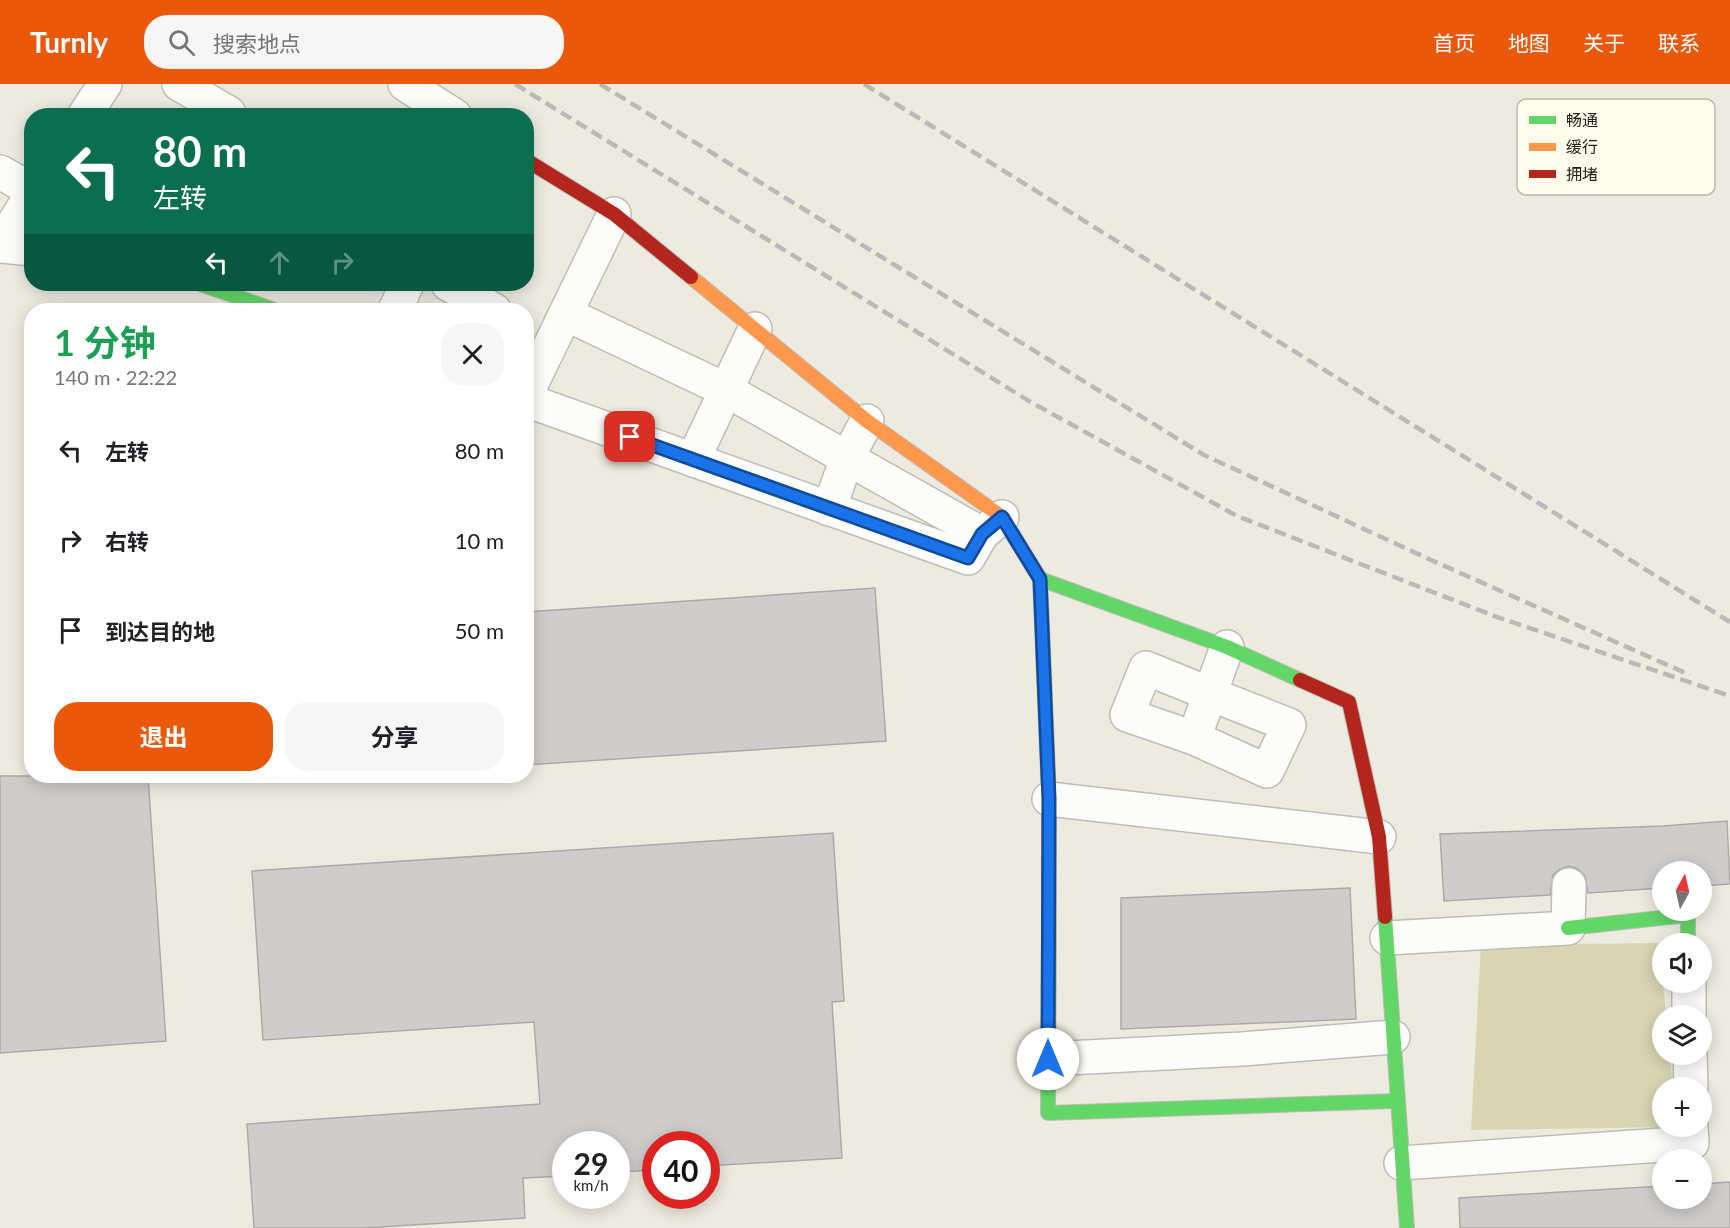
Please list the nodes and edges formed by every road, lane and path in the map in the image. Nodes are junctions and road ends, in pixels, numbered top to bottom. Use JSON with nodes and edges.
{"nodes":[{"id":1,"x":105,"y":84,"type":"edge"},
{"id":2,"x":179,"y":84,"type":"edge"},
{"id":3,"x":408,"y":97,"type":"edge"},
{"id":4,"x":89,"y":108,"type":"edge"},
{"id":5,"x":220,"y":108,"type":"edge"},
{"id":6,"x":436,"y":108,"type":"edge"},
{"id":7,"x":534,"y":165,"type":"edge"},
{"id":8,"x":0,"y":172,"type":"edge"},
{"id":9,"x":24,"y":187,"type":"edge"},
{"id":10,"x":24,"y":206,"type":"edge"},
{"id":11,"x":614,"y":214,"type":"junction"},
{"id":12,"x":0,"y":246,"type":"edge"},
{"id":13,"x":24,"y":248,"type":"edge"},
{"id":14,"x":220,"y":291,"type":"edge"},
{"id":15,"x":459,"y":291,"type":"edge"},
{"id":16,"x":255,"y":303,"type":"edge"},
{"id":17,"x":478,"y":303,"type":"edge"},
{"id":18,"x":566,"y":314,"type":"junction"},
{"id":19,"x":755,"y":329,"type":"junction"},
{"id":20,"x":539,"y":336,"type":"edge"},
{"id":21,"x":534,"y":360,"type":"edge"},
{"id":22,"x":534,"y":387,"type":"edge"},
{"id":23,"x":726,"y":390,"type":"junction"},
{"id":24,"x":867,"y":421,"type":"junction"},
{"id":25,"x":847,"y":458,"type":"junction"},
{"id":26,"x":693,"y":460,"type":"junction"},
{"id":27,"x":829,"y":509,"type":"junction"},
{"id":28,"x":992,"y":526,"type":"junction"},
{"id":29,"x":1040,"y":579,"type":"junction"},
{"id":30,"x":1227,"y":647,"type":"junction"},
{"id":31,"x":1210,"y":694,"type":"junction"},
{"id":32,"x":1194,"y":738,"type":"junction"},
{"id":33,"x":1049,"y":799,"type":"junction"},
{"id":34,"x":1379,"y":837,"type":"junction"},
{"id":35,"x":1569,"y":885,"type":"dead end"},
{"id":36,"x":1568,"y":928,"type":"junction"},
{"id":37,"x":1688,"y":933,"type":"edge"},
{"id":38,"x":1387,"y":938,"type":"junction"},
{"id":39,"x":1393,"y":1037,"type":"junction"},
{"id":40,"x":1048,"y":1059,"type":"junction"},
{"id":41,"x":1397,"y":1101,"type":"junction"},
{"id":42,"x":1692,"y":1137,"type":"edge"},
{"id":43,"x":1401,"y":1163,"type":"junction"},
{"id":44,"x":1407,"y":1228,"type":"edge"}],
"edges":[{"from":1,"to":4,"type":"street"},
{"from":2,"to":5,"type":"street"},
{"from":3,"to":6,"type":"street"},
{"from":7,"to":11,"type":"street"},
{"from":8,"to":9,"type":"street"},
{"from":10,"to":12,"type":"street"},
{"from":11,"to":18,"type":"street"},
{"from":11,"to":19,"type":"street"},
{"from":12,"to":13,"type":"street"},
{"from":14,"to":16,"type":"street"},
{"from":15,"to":17,"type":"street"},
{"from":18,"to":20,"type":"street"},
{"from":18,"to":23,"type":"street"},
{"from":19,"to":23,"type":"street"},
{"from":19,"to":24,"type":"street"},
{"from":20,"to":21,"type":"street"},
{"from":22,"to":26,"type":"street"},
{"from":23,"to":25,"type":"street"},
{"from":23,"to":26,"type":"street"},
{"from":24,"to":25,"type":"street"},
{"from":24,"to":28,"type":"street"},
{"from":25,"to":27,"type":"street"},
{"from":25,"to":28,"type":"street"},
{"from":26,"to":27,"type":"street"},
{"from":27,"to":28,"type":"street"},
{"from":28,"to":29,"type":"street"},
{"from":29,"to":30,"type":"street"},
{"from":29,"to":33,"type":"street"},
{"from":30,"to":31,"type":"street"},
{"from":30,"to":34,"type":"street"},
{"from":31,"to":32,"type":"street"},
{"from":31,"to":32,"type":"street"},
{"from":31,"to":32,"type":"street"},
{"from":33,"to":34,"type":"street"},
{"from":33,"to":40,"type":"street"},
{"from":34,"to":38,"type":"street"},
{"from":35,"to":36,"type":"street"},
{"from":36,"to":37,"type":"street"},
{"from":36,"to":38,"type":"street"},
{"from":38,"to":39,"type":"street"},
{"from":39,"to":40,"type":"street"},
{"from":39,"to":41,"type":"street"},
{"from":40,"to":41,"type":"street"},
{"from":41,"to":43,"type":"street"},
{"from":42,"to":43,"type":"street"},
{"from":43,"to":44,"type":"street"}]}
